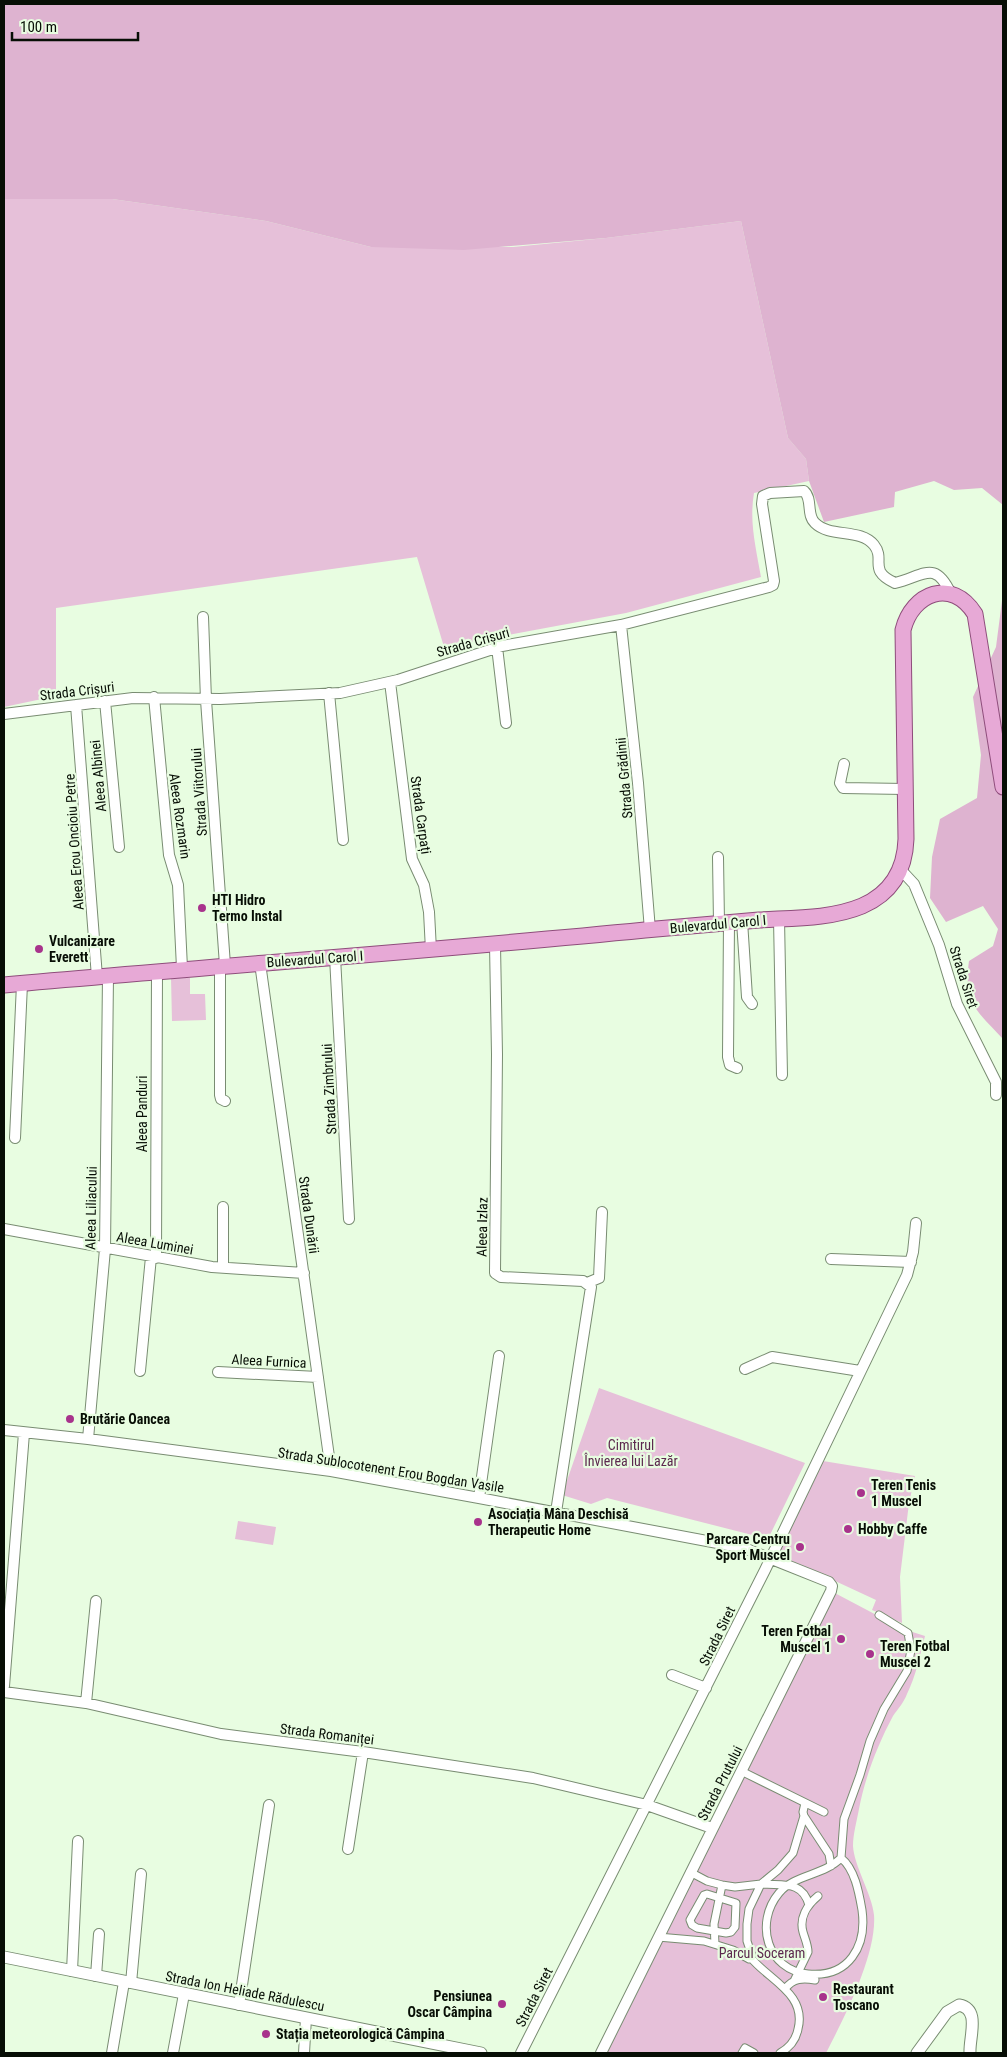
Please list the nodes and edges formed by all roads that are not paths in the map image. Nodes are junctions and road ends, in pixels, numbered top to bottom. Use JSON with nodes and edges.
{"nodes":[{"id":1,"x":951,"y":594,"type":"junction"},
{"id":2,"x":203,"y":617,"type":"dead end"},
{"id":3,"x":621,"y":625,"type":"junction"},
{"id":4,"x":497,"y":647,"type":"junction"},
{"id":5,"x":390,"y":682,"type":"junction"},
{"id":6,"x":329,"y":693,"type":"junction"},
{"id":7,"x":154,"y":697,"type":"junction"},
{"id":8,"x":206,"y":700,"type":"junction"},
{"id":9,"x":105,"y":701,"type":"junction"},
{"id":10,"x":76,"y":705,"type":"junction"},
{"id":11,"x":4,"y":714,"type":"edge"},
{"id":12,"x":506,"y":723,"type":"dead end"},
{"id":13,"x":844,"y":764,"type":"dead end"},
{"id":14,"x":905,"y":788,"type":"junction"},
{"id":15,"x":1003,"y":788,"type":"edge"},
{"id":16,"x":343,"y":840,"type":"dead end"},
{"id":17,"x":119,"y":848,"type":"dead end"},
{"id":18,"x":718,"y":857,"type":"dead end"},
{"id":19,"x":901,"y":870,"type":"junction"},
{"id":20,"x":779,"y":919,"type":"junction"},
{"id":21,"x":730,"y":922,"type":"junction"},
{"id":22,"x":650,"y":930,"type":"junction"},
{"id":23,"x":495,"y":945,"type":"junction"},
{"id":24,"x":431,"y":950,"type":"junction"},
{"id":25,"x":335,"y":957,"type":"junction"},
{"id":26,"x":260,"y":963,"type":"junction"},
{"id":27,"x":223,"y":965,"type":"junction"},
{"id":28,"x":182,"y":968,"type":"junction"},
{"id":29,"x":157,"y":971,"type":"junction"},
{"id":30,"x":103,"y":976,"type":"junction"},
{"id":31,"x":22,"y":984,"type":"junction"},
{"id":32,"x":4,"y":985,"type":"edge"},
{"id":33,"x":752,"y":1004,"type":"dead end"},
{"id":34,"x":737,"y":1068,"type":"dead end"},
{"id":35,"x":782,"y":1076,"type":"dead end"},
{"id":36,"x":996,"y":1095,"type":"dead end"},
{"id":37,"x":225,"y":1100,"type":"dead end"},
{"id":38,"x":15,"y":1138,"type":"dead end"},
{"id":39,"x":223,"y":1207,"type":"dead end"},
{"id":40,"x":602,"y":1212,"type":"dead end"},
{"id":41,"x":350,"y":1219,"type":"dead end"},
{"id":42,"x":916,"y":1223,"type":"dead end"},
{"id":43,"x":4,"y":1229,"type":"edge"},
{"id":44,"x":105,"y":1248,"type":"junction"},
{"id":45,"x":154,"y":1257,"type":"junction"},
{"id":46,"x":831,"y":1259,"type":"dead end"},
{"id":47,"x":911,"y":1262,"type":"junction"},
{"id":48,"x":223,"y":1268,"type":"junction"},
{"id":49,"x":304,"y":1273,"type":"junction"},
{"id":50,"x":587,"y":1283,"type":"junction"},
{"id":51,"x":499,"y":1356,"type":"dead end"},
{"id":52,"x":745,"y":1369,"type":"dead end"},
{"id":53,"x":860,"y":1370,"type":"junction"},
{"id":54,"x":140,"y":1371,"type":"dead end"},
{"id":55,"x":218,"y":1372,"type":"dead end"},
{"id":56,"x":318,"y":1376,"type":"junction"},
{"id":57,"x":4,"y":1430,"type":"edge"},
{"id":58,"x":24,"y":1433,"type":"junction"},
{"id":59,"x":88,"y":1439,"type":"junction"},
{"id":60,"x":331,"y":1471,"type":"junction"},
{"id":61,"x":480,"y":1498,"type":"junction"},
{"id":62,"x":556,"y":1512,"type":"junction"},
{"id":63,"x":771,"y":1557,"type":"junction"},
{"id":64,"x":96,"y":1601,"type":"dead end"},
{"id":65,"x":879,"y":1615,"type":"dead end"},
{"id":66,"x":672,"y":1674,"type":"dead end"},
{"id":67,"x":4,"y":1686,"type":"edge"},
{"id":68,"x":706,"y":1688,"type":"junction"},
{"id":69,"x":4,"y":1692,"type":"edge"},
{"id":70,"x":86,"y":1703,"type":"junction"},
{"id":71,"x":363,"y":1752,"type":"junction"},
{"id":72,"x":741,"y":1771,"type":"junction"},
{"id":73,"x":805,"y":1803,"type":"junction"},
{"id":74,"x":269,"y":1805,"type":"dead end"},
{"id":75,"x":647,"y":1805,"type":"junction"},
{"id":76,"x":824,"y":1812,"type":"dead end"},
{"id":77,"x":804,"y":1816,"type":"junction"},
{"id":78,"x":712,"y":1828,"type":"junction"},
{"id":79,"x":78,"y":1841,"type":"dead end"},
{"id":80,"x":348,"y":1849,"type":"dead end"},
{"id":81,"x":841,"y":1858,"type":"junction"},
{"id":82,"x":831,"y":1866,"type":"junction"},
{"id":83,"x":690,"y":1872,"type":"junction"},
{"id":84,"x":142,"y":1874,"type":"dead end"},
{"id":85,"x":761,"y":1884,"type":"junction"},
{"id":86,"x":722,"y":1885,"type":"junction"},
{"id":87,"x":786,"y":1886,"type":"junction"},
{"id":88,"x":818,"y":1896,"type":"dead end"},
{"id":89,"x":718,"y":1897,"type":"junction"},
{"id":90,"x":809,"y":1905,"type":"junction"},
{"id":91,"x":713,"y":1930,"type":"junction"},
{"id":92,"x":99,"y":1934,"type":"dead end"},
{"id":93,"x":658,"y":1937,"type":"junction"},
{"id":94,"x":715,"y":1944,"type":"junction"},
{"id":95,"x":4,"y":1957,"type":"edge"},
{"id":96,"x":751,"y":1958,"type":"junction"},
{"id":97,"x":72,"y":1971,"type":"junction"},
{"id":98,"x":798,"y":1971,"type":"junction"},
{"id":99,"x":96,"y":1976,"type":"junction"},
{"id":100,"x":816,"y":1980,"type":"dead end"},
{"id":101,"x":794,"y":1981,"type":"junction"},
{"id":102,"x":128,"y":1982,"type":"junction"},
{"id":103,"x":785,"y":1989,"type":"junction"},
{"id":104,"x":184,"y":1994,"type":"junction"},
{"id":105,"x":239,"y":2005,"type":"junction"},
{"id":106,"x":306,"y":2018,"type":"junction"},
{"id":107,"x":112,"y":2053,"type":"edge"},
{"id":108,"x":173,"y":2053,"type":"edge"},
{"id":109,"x":304,"y":2053,"type":"edge"},
{"id":110,"x":481,"y":2053,"type":"edge"},
{"id":111,"x":521,"y":2053,"type":"edge"},
{"id":112,"x":601,"y":2053,"type":"edge"},
{"id":113,"x":742,"y":2053,"type":"edge"},
{"id":114,"x":754,"y":2053,"type":"edge"},
{"id":115,"x":780,"y":2053,"type":"edge"},
{"id":116,"x":917,"y":2053,"type":"edge"},
{"id":117,"x":970,"y":2053,"type":"edge"}],
"edges":[{"from":1,"to":3,"type":"street","name":"Strada Crișuri"},
{"from":1,"to":14,"type":"main road","name":"Bulevardul Carol I"},
{"from":1,"to":15,"type":"main road"},
{"from":2,"to":8,"type":"street","name":"Strada Viitorului"},
{"from":3,"to":4,"type":"street","name":"Strada Crișuri"},
{"from":3,"to":22,"type":"street","name":"Strada Grădinii"},
{"from":4,"to":5,"type":"street","name":"Strada Crișuri"},
{"from":4,"to":12,"type":"street"},
{"from":5,"to":6,"type":"street","name":"Strada Crișuri"},
{"from":5,"to":24,"type":"street","name":"Strada Carpați"},
{"from":6,"to":8,"type":"street","name":"Strada Crișuri"},
{"from":6,"to":16,"type":"street"},
{"from":7,"to":8,"type":"street","name":"Strada Crișuri"},
{"from":7,"to":9,"type":"street","name":"Strada Crișuri"},
{"from":7,"to":28,"type":"street","name":"Aleea Rozmarin"},
{"from":8,"to":27,"type":"street","name":"Strada Viitorului"},
{"from":9,"to":10,"type":"street","name":"Strada Crișuri"},
{"from":9,"to":17,"type":"street","name":"Aleea Albinei"},
{"from":10,"to":11,"type":"street","name":"Strada Crișuri"},
{"from":10,"to":30,"type":"street","name":"Aleea Erou Oncioiu Petre"},
{"from":13,"to":14,"type":"street"},
{"from":14,"to":19,"type":"main road","name":"Bulevardul Carol I"},
{"from":18,"to":21,"type":"street"},
{"from":19,"to":20,"type":"main road","name":"Bulevardul Carol I"},
{"from":19,"to":36,"type":"street","name":"Strada Siret"},
{"from":20,"to":21,"type":"main road","name":"Bulevardul Carol I"},
{"from":20,"to":35,"type":"street"},
{"from":21,"to":22,"type":"main road","name":"Bulevardul Carol I"},
{"from":21,"to":33,"type":"street"},
{"from":21,"to":34,"type":"street"},
{"from":22,"to":23,"type":"main road","name":"Bulevardul Carol I"},
{"from":23,"to":24,"type":"main road","name":"Bulevardul Carol I"},
{"from":23,"to":50,"type":"street","name":"Aleea Izlaz"},
{"from":24,"to":25,"type":"main road","name":"Bulevardul Carol I"},
{"from":25,"to":26,"type":"main road","name":"Bulevardul Carol I"},
{"from":25,"to":41,"type":"street","name":"Strada Zimbrului"},
{"from":26,"to":27,"type":"main road","name":"Bulevardul Carol I"},
{"from":26,"to":49,"type":"street","name":"Strada Dunării"},
{"from":27,"to":28,"type":"main road","name":"Bulevardul Carol I"},
{"from":27,"to":37,"type":"street","name":"Strada Viitorului"},
{"from":28,"to":29,"type":"main road","name":"Bulevardul Carol I"},
{"from":29,"to":30,"type":"main road","name":"Bulevardul Carol I"},
{"from":29,"to":45,"type":"street","name":"Aleea Panduri"},
{"from":30,"to":31,"type":"main road","name":"Bulevardul Carol I"},
{"from":30,"to":44,"type":"street","name":"Aleea Liliacului"},
{"from":31,"to":32,"type":"main road","name":"Bulevardul Carol I"},
{"from":31,"to":38,"type":"street"},
{"from":39,"to":48,"type":"street"},
{"from":40,"to":50,"type":"street"},
{"from":42,"to":47,"type":"street","name":"Strada Siret"},
{"from":43,"to":44,"type":"street","name":"Aleea Luminei"},
{"from":44,"to":45,"type":"street","name":"Aleea Luminei"},
{"from":44,"to":59,"type":"street","name":"Aleea Liliacului"},
{"from":45,"to":48,"type":"street","name":"Aleea Luminei"},
{"from":45,"to":54,"type":"street","name":"Aleea Panduri"},
{"from":46,"to":47,"type":"street"},
{"from":47,"to":53,"type":"street","name":"Strada Siret"},
{"from":48,"to":49,"type":"street","name":"Aleea Luminei"},
{"from":49,"to":56,"type":"street","name":"Strada Dunării"},
{"from":50,"to":62,"type":"street"},
{"from":51,"to":61,"type":"street"},
{"from":52,"to":53,"type":"street"},
{"from":53,"to":63,"type":"street","name":"Strada Siret"},
{"from":55,"to":56,"type":"street","name":"Aleea Furnica"},
{"from":56,"to":60,"type":"street","name":"Strada Dunării"},
{"from":57,"to":58,"type":"street","name":"Strada Sublocotenent Erou Bogdan Vasile"},
{"from":58,"to":59,"type":"street","name":"Strada Sublocotenent Erou Bogdan Vasile"},
{"from":58,"to":67,"type":"street"},
{"from":59,"to":60,"type":"street","name":"Strada Sublocotenent Erou Bogdan Vasile"},
{"from":60,"to":61,"type":"street","name":"Strada Sublocotenent Erou Bogdan Vasile"},
{"from":61,"to":62,"type":"street","name":"Strada Sublocotenent Erou Bogdan Vasile"},
{"from":62,"to":63,"type":"street","name":"Strada Sublocotenent Erou Bogdan Vasile"},
{"from":63,"to":68,"type":"street","name":"Strada Siret"},
{"from":63,"to":72,"type":"street","name":"Strada Prutului"},
{"from":64,"to":70,"type":"street"},
{"from":65,"to":81,"type":"street"},
{"from":66,"to":68,"type":"street"},
{"from":68,"to":75,"type":"street","name":"Strada Siret"},
{"from":69,"to":70,"type":"street","name":"Strada Romaniței"},
{"from":70,"to":71,"type":"street","name":"Strada Romaniței"},
{"from":71,"to":75,"type":"street","name":"Strada Romaniței"},
{"from":71,"to":80,"type":"street"},
{"from":72,"to":73,"type":"street"},
{"from":72,"to":78,"type":"street","name":"Strada Prutului"},
{"from":73,"to":76,"type":"street"},
{"from":73,"to":77,"type":"street"},
{"from":74,"to":105,"type":"street"},
{"from":75,"to":78,"type":"street","name":"Strada Romaniței"},
{"from":75,"to":111,"type":"street","name":"Strada Siret"},
{"from":77,"to":82,"type":"street"},
{"from":77,"to":85,"type":"street"},
{"from":78,"to":83,"type":"street","name":"Strada Prutului"},
{"from":79,"to":97,"type":"street"},
{"from":81,"to":82,"type":"street"},
{"from":81,"to":98,"type":"street"},
{"from":82,"to":87,"type":"street"},
{"from":83,"to":86,"type":"street"},
{"from":83,"to":93,"type":"street","name":"Strada Prutului"},
{"from":84,"to":102,"type":"street"},
{"from":85,"to":86,"type":"street"},
{"from":85,"to":87,"type":"street"},
{"from":85,"to":96,"type":"street"},
{"from":86,"to":89,"type":"street"},
{"from":87,"to":90,"type":"street"},
{"from":87,"to":98,"type":"street"},
{"from":88,"to":90,"type":"street"},
{"from":89,"to":91,"type":"street"},
{"from":89,"to":91,"type":"street"},
{"from":89,"to":91,"type":"street"},
{"from":90,"to":98,"type":"street"},
{"from":91,"to":94,"type":"street"},
{"from":92,"to":99,"type":"street"},
{"from":93,"to":94,"type":"street"},
{"from":93,"to":112,"type":"street","name":"Strada Prutului"},
{"from":94,"to":96,"type":"street"},
{"from":95,"to":97,"type":"street","name":"Strada Ion Heliade Rădulescu"},
{"from":96,"to":103,"type":"street"},
{"from":97,"to":99,"type":"street","name":"Strada Ion Heliade Rădulescu"},
{"from":98,"to":101,"type":"street"},
{"from":99,"to":102,"type":"street","name":"Strada Ion Heliade Rădulescu"},
{"from":100,"to":101,"type":"street"},
{"from":101,"to":103,"type":"street"},
{"from":102,"to":104,"type":"street","name":"Strada Ion Heliade Rădulescu"},
{"from":102,"to":107,"type":"street"},
{"from":103,"to":115,"type":"street"},
{"from":104,"to":105,"type":"street","name":"Strada Ion Heliade Rădulescu"},
{"from":104,"to":108,"type":"street"},
{"from":105,"to":106,"type":"street","name":"Strada Ion Heliade Rădulescu"},
{"from":106,"to":109,"type":"street"},
{"from":106,"to":110,"type":"street","name":"Strada Ion Heliade Rădulescu"},
{"from":113,"to":114,"type":"street"},
{"from":116,"to":117,"type":"street"}]}
